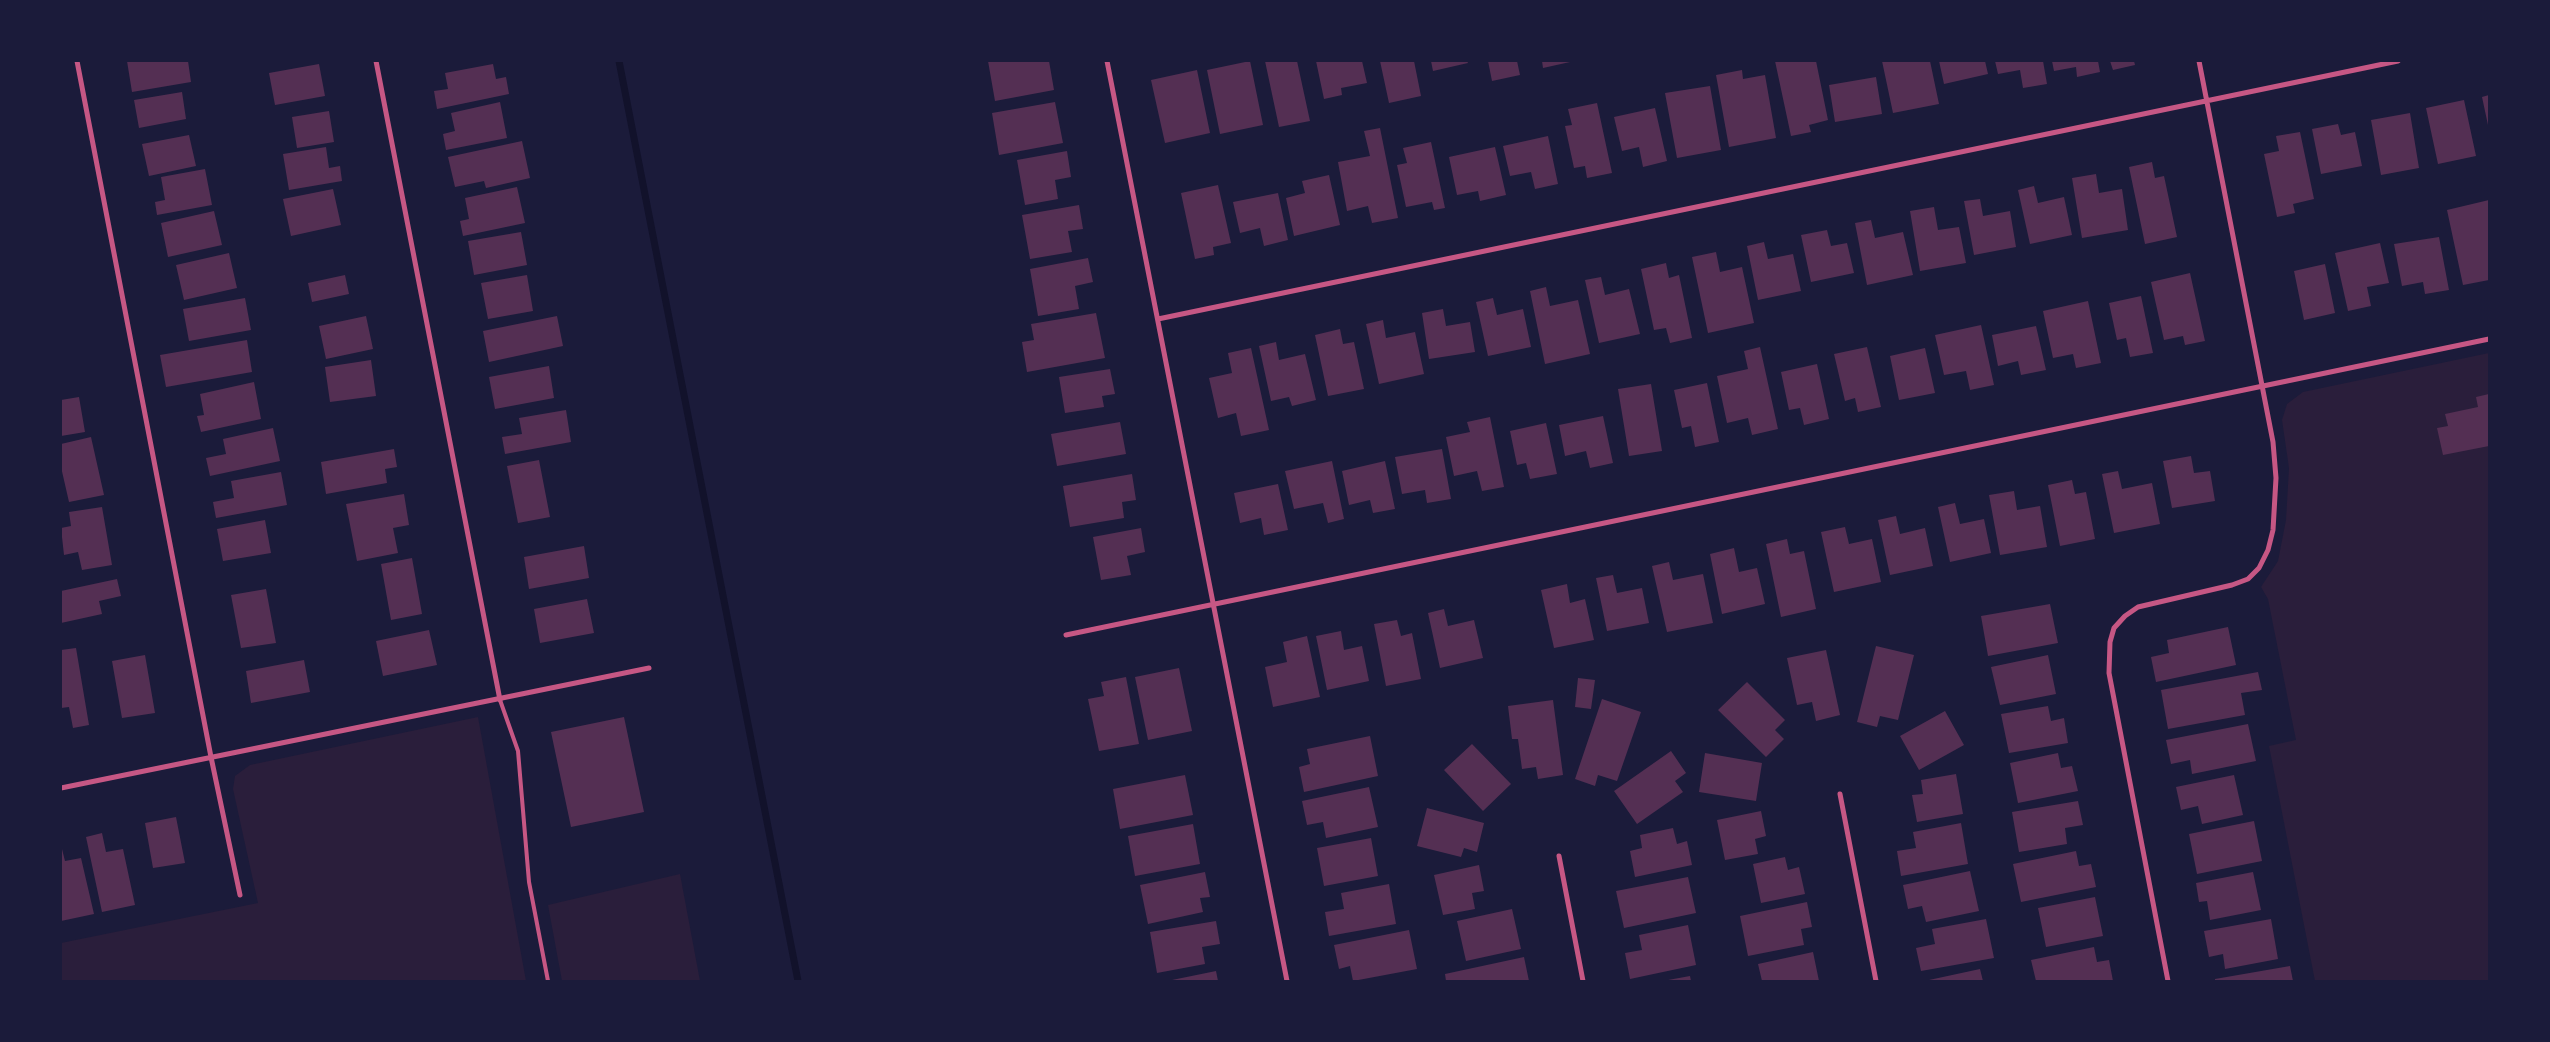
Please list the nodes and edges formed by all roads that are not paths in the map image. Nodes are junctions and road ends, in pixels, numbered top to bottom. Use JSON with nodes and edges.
{"nodes":[{"id":1,"x":77,"y":61,"type":"edge"},
{"id":2,"x":376,"y":61,"type":"edge"},
{"id":3,"x":1107,"y":61,"type":"edge"},
{"id":4,"x":2199,"y":61,"type":"edge"},
{"id":5,"x":2398,"y":61,"type":"edge"},
{"id":6,"x":2206,"y":101,"type":"junction"},
{"id":7,"x":1158,"y":319,"type":"junction"},
{"id":8,"x":2489,"y":339,"type":"edge"},
{"id":9,"x":2261,"y":386,"type":"junction"},
{"id":10,"x":1214,"y":604,"type":"junction"},
{"id":11,"x":1066,"y":635,"type":"dead end"},
{"id":12,"x":649,"y":668,"type":"dead end"},
{"id":13,"x":500,"y":700,"type":"junction"},
{"id":14,"x":211,"y":757,"type":"junction"},
{"id":15,"x":61,"y":788,"type":"edge"},
{"id":16,"x":1840,"y":794,"type":"dead end"},
{"id":17,"x":1559,"y":856,"type":"dead end"},
{"id":18,"x":240,"y":895,"type":"dead end"},
{"id":19,"x":548,"y":981,"type":"edge"},
{"id":20,"x":1287,"y":981,"type":"edge"},
{"id":21,"x":1583,"y":981,"type":"edge"},
{"id":22,"x":1876,"y":981,"type":"edge"},
{"id":23,"x":2168,"y":981,"type":"edge"}],
"edges":[{"from":1,"to":14,"type":"street"},
{"from":2,"to":13,"type":"street"},
{"from":3,"to":7,"type":"street"},
{"from":4,"to":6,"type":"street"},
{"from":5,"to":6,"type":"street"},
{"from":6,"to":7,"type":"street"},
{"from":6,"to":9,"type":"street"},
{"from":7,"to":10,"type":"street"},
{"from":8,"to":9,"type":"street"},
{"from":9,"to":10,"type":"street"},
{"from":9,"to":23,"type":"street"},
{"from":10,"to":11,"type":"street"},
{"from":10,"to":20,"type":"street"},
{"from":12,"to":13,"type":"street"},
{"from":13,"to":14,"type":"street"},
{"from":13,"to":19,"type":"lane"},
{"from":14,"to":15,"type":"street"},
{"from":14,"to":18,"type":"street"},
{"from":16,"to":22,"type":"street"},
{"from":17,"to":21,"type":"street"}]}
